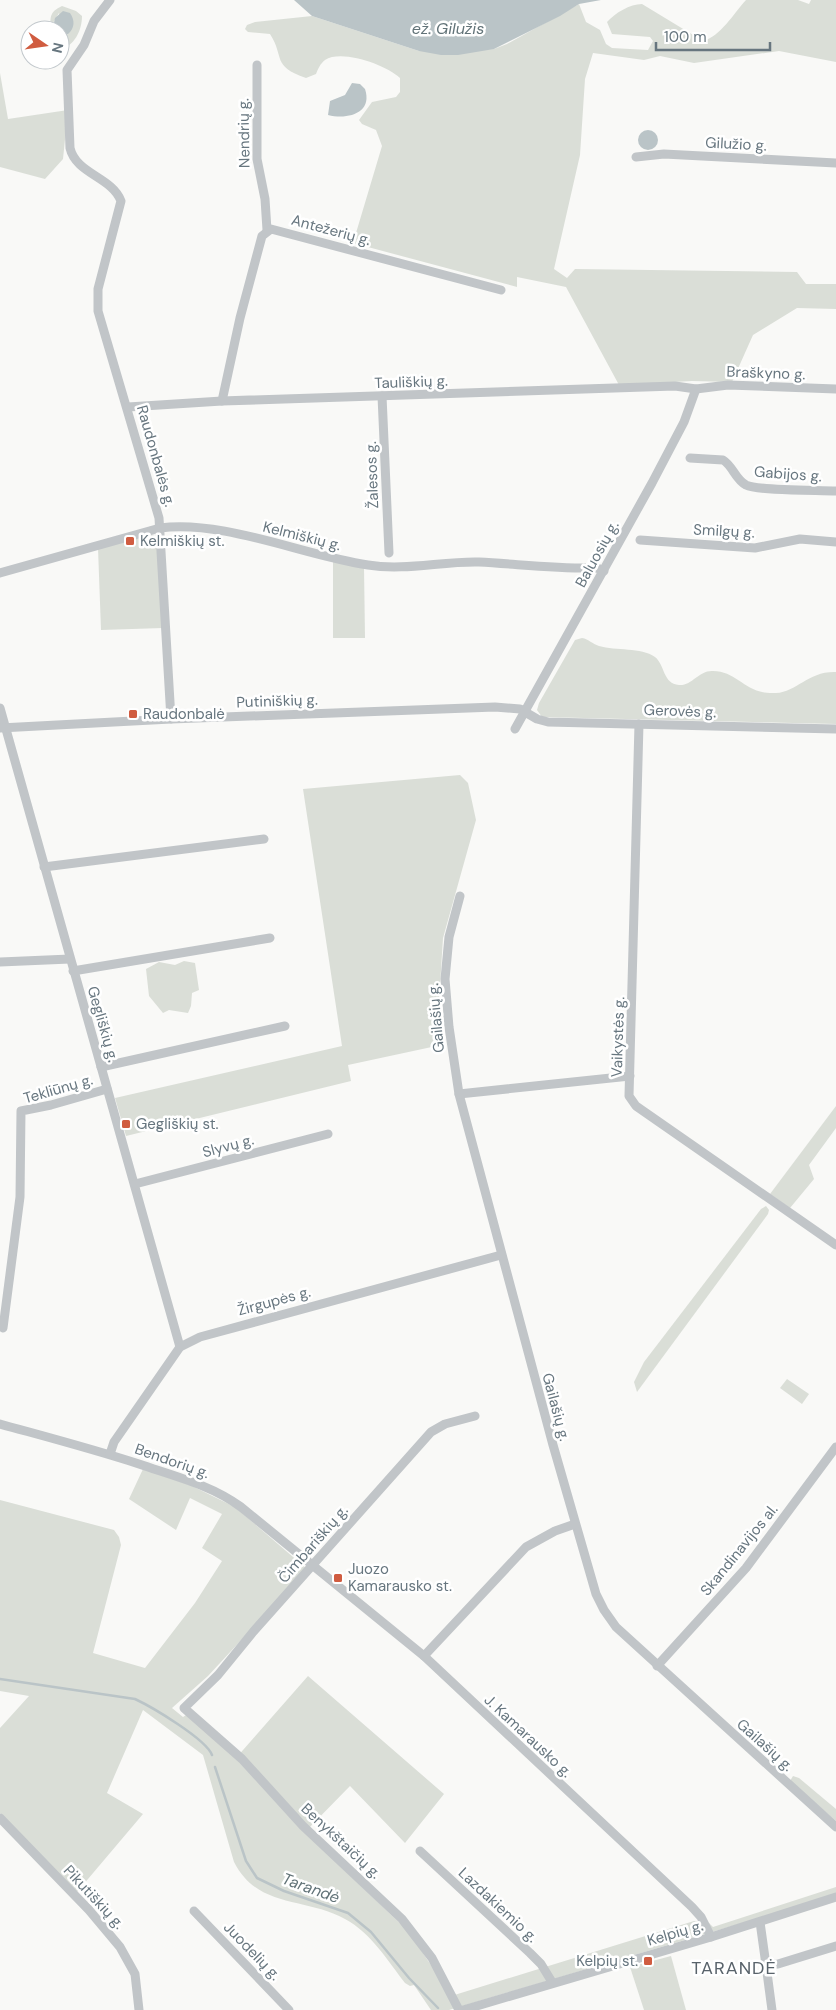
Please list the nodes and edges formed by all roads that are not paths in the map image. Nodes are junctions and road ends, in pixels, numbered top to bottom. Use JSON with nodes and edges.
{"nodes":[{"id":1,"x":110,"y":0,"type":"edge"},
{"id":2,"x":257,"y":65,"type":"dead end"},
{"id":3,"x":636,"y":157,"type":"dead end"},
{"id":4,"x":836,"y":163,"type":"edge"},
{"id":5,"x":267,"y":230,"type":"junction"},
{"id":6,"x":502,"y":290,"type":"dead end"},
{"id":7,"x":696,"y":389,"type":"junction"},
{"id":8,"x":836,"y":390,"type":"edge"},
{"id":9,"x":382,"y":396,"type":"junction"},
{"id":10,"x":222,"y":401,"type":"junction"},
{"id":11,"x":128,"y":407,"type":"junction"},
{"id":12,"x":690,"y":458,"type":"dead end"},
{"id":13,"x":836,"y":491,"type":"edge"},
{"id":14,"x":160,"y":528,"type":"junction"},
{"id":15,"x":640,"y":540,"type":"dead end"},
{"id":16,"x":836,"y":542,"type":"edge"},
{"id":17,"x":389,"y":553,"type":"dead end"},
{"id":18,"x":604,"y":571,"type":"junction"},
{"id":19,"x":0,"y":573,"type":"edge"},
{"id":20,"x":0,"y":708,"type":"edge"},
{"id":21,"x":525,"y":712,"type":"junction"},
{"id":22,"x":172,"y":719,"type":"junction"},
{"id":23,"x":640,"y":724,"type":"junction"},
{"id":24,"x":3,"y":727,"type":"edge"},
{"id":25,"x":516,"y":729,"type":"dead end"},
{"id":26,"x":836,"y":729,"type":"edge"},
{"id":27,"x":264,"y":839,"type":"dead end"},
{"id":28,"x":44,"y":867,"type":"junction"},
{"id":29,"x":460,"y":896,"type":"dead end"},
{"id":30,"x":270,"y":938,"type":"dead end"},
{"id":31,"x":70,"y":959,"type":"junction"},
{"id":32,"x":0,"y":962,"type":"edge"},
{"id":33,"x":73,"y":971,"type":"junction"},
{"id":34,"x":285,"y":1026,"type":"dead end"},
{"id":35,"x":101,"y":1067,"type":"junction"},
{"id":36,"x":630,"y":1076,"type":"junction"},
{"id":37,"x":107,"y":1089,"type":"junction"},
{"id":38,"x":459,"y":1094,"type":"junction"},
{"id":39,"x":328,"y":1134,"type":"dead end"},
{"id":40,"x":135,"y":1184,"type":"junction"},
{"id":41,"x":836,"y":1244,"type":"edge"},
{"id":42,"x":501,"y":1255,"type":"junction"},
{"id":43,"x":3,"y":1328,"type":"dead end"},
{"id":44,"x":180,"y":1347,"type":"junction"},
{"id":45,"x":475,"y":1416,"type":"dead end"},
{"id":46,"x":0,"y":1424,"type":"edge"},
{"id":47,"x":836,"y":1447,"type":"edge"},
{"id":48,"x":110,"y":1454,"type":"junction"},
{"id":49,"x":574,"y":1524,"type":"junction"},
{"id":50,"x":314,"y":1564,"type":"junction"},
{"id":51,"x":424,"y":1656,"type":"junction"},
{"id":52,"x":657,"y":1666,"type":"junction"},
{"id":53,"x":184,"y":1708,"type":"joint"},
{"id":54,"x":0,"y":1818,"type":"edge"},
{"id":55,"x":836,"y":1827,"type":"edge"},
{"id":56,"x":420,"y":1851,"type":"dead end"},
{"id":57,"x":836,"y":1898,"type":"edge"},
{"id":58,"x":194,"y":1911,"type":"dead end"},
{"id":59,"x":760,"y":1922,"type":"junction"},
{"id":60,"x":711,"y":1937,"type":"junction"},
{"id":61,"x":836,"y":1946,"type":"edge"},
{"id":62,"x":766,"y":1965,"type":"junction"},
{"id":63,"x":552,"y":1982,"type":"junction"},
{"id":64,"x":140,"y":2010,"type":"edge"},
{"id":65,"x":289,"y":2010,"type":"edge"},
{"id":66,"x":459,"y":2010,"type":"edge"},
{"id":67,"x":463,"y":2010,"type":"edge"},
{"id":68,"x":772,"y":2010,"type":"edge"}],
"edges":[{"from":1,"to":11,"type":"street","name":"Raudonbalės g."},
{"from":2,"to":5,"type":"street","name":"Nendrių g."},
{"from":3,"to":4,"type":"street","name":"Gilužio g."},
{"from":5,"to":6,"type":"street","name":"Antežerių g."},
{"from":5,"to":10,"type":"street","name":"Antežerių g."},
{"from":7,"to":8,"type":"street","name":"Braškyno g."},
{"from":7,"to":9,"type":"street","name":"Tauliškių g."},
{"from":7,"to":18,"type":"street","name":"Baluosių g."},
{"from":9,"to":10,"type":"street","name":"Tauliškių g."},
{"from":9,"to":17,"type":"street","name":"Žalesos g."},
{"from":10,"to":11,"type":"street","name":"Tauliškių g."},
{"from":11,"to":14,"type":"street","name":"Raudonbalės g."},
{"from":12,"to":13,"type":"street","name":"Gabijos g."},
{"from":14,"to":18,"type":"street","name":"Kelmiškių g."},
{"from":14,"to":19,"type":"street","name":"Kelmiškių g."},
{"from":14,"to":22,"type":"street","name":"Raudonbalės g."},
{"from":15,"to":16,"type":"street","name":"Smilgų g."},
{"from":18,"to":21,"type":"street","name":"Baluosių g."},
{"from":20,"to":24,"type":"street","name":"Gegliškių g."},
{"from":21,"to":22,"type":"street","name":"Putiniškių g."},
{"from":21,"to":23,"type":"street","name":"Gerovės g."},
{"from":21,"to":25,"type":"street","name":"Baluosių g."},
{"from":22,"to":24,"type":"street","name":"Putiniškių g."},
{"from":23,"to":26,"type":"street","name":"Gerovės g."},
{"from":23,"to":36,"type":"street","name":"Vaikystės g."},
{"from":24,"to":28,"type":"street","name":"Gegliškių g."},
{"from":27,"to":28,"type":"street"},
{"from":28,"to":31,"type":"street","name":"Gegliškių g."},
{"from":29,"to":38,"type":"street","name":"Gailašių g."},
{"from":30,"to":33,"type":"street"},
{"from":31,"to":32,"type":"street"},
{"from":31,"to":33,"type":"street","name":"Gegliškių g."},
{"from":33,"to":35,"type":"street","name":"Gegliškių g."},
{"from":34,"to":35,"type":"street"},
{"from":35,"to":37,"type":"street","name":"Gegliškių g."},
{"from":36,"to":38,"type":"street"},
{"from":36,"to":41,"type":"street","name":"Vaikystės g."},
{"from":37,"to":40,"type":"street","name":"Gegliškių g."},
{"from":37,"to":43,"type":"street","name":"Tekliūnų g."},
{"from":38,"to":42,"type":"street","name":"Gailašių g."},
{"from":39,"to":40,"type":"street","name":"Slyvų g."},
{"from":40,"to":44,"type":"street","name":"Gegliškių g."},
{"from":42,"to":44,"type":"street","name":"Žirgupės g."},
{"from":42,"to":49,"type":"street","name":"Gailašių g."},
{"from":44,"to":48,"type":"street","name":"Žirgupės g."},
{"from":45,"to":50,"type":"street","name":"Čimbariškių g."},
{"from":46,"to":48,"type":"street","name":"Bendorių g."},
{"from":47,"to":52,"type":"street","name":"Skandinavijos al."},
{"from":48,"to":50,"type":"street","name":"Bendorių g."},
{"from":49,"to":51,"type":"street"},
{"from":49,"to":52,"type":"street","name":"Gailašių g."},
{"from":50,"to":51,"type":"street","name":"J. Kamarausko g."},
{"from":50,"to":53,"type":"street","name":"Čimbariškių g."},
{"from":51,"to":60,"type":"street","name":"J. Kamarausko g."},
{"from":52,"to":55,"type":"street","name":"Gailašių g."},
{"from":53,"to":66,"type":"street","name":"Benykštaičių g."},
{"from":54,"to":64,"type":"street","name":"Pikutiškių g."},
{"from":56,"to":63,"type":"street","name":"Lazdakiemio g."},
{"from":57,"to":59,"type":"street","name":"Kelpių g."},
{"from":58,"to":65,"type":"street","name":"Juodelių g."},
{"from":59,"to":60,"type":"street","name":"Kelpių g."},
{"from":59,"to":62,"type":"street"},
{"from":60,"to":63,"type":"street","name":"Kelpių g."},
{"from":61,"to":62,"type":"street"},
{"from":62,"to":68,"type":"street"},
{"from":63,"to":67,"type":"street","name":"Kelpių g."}]}
